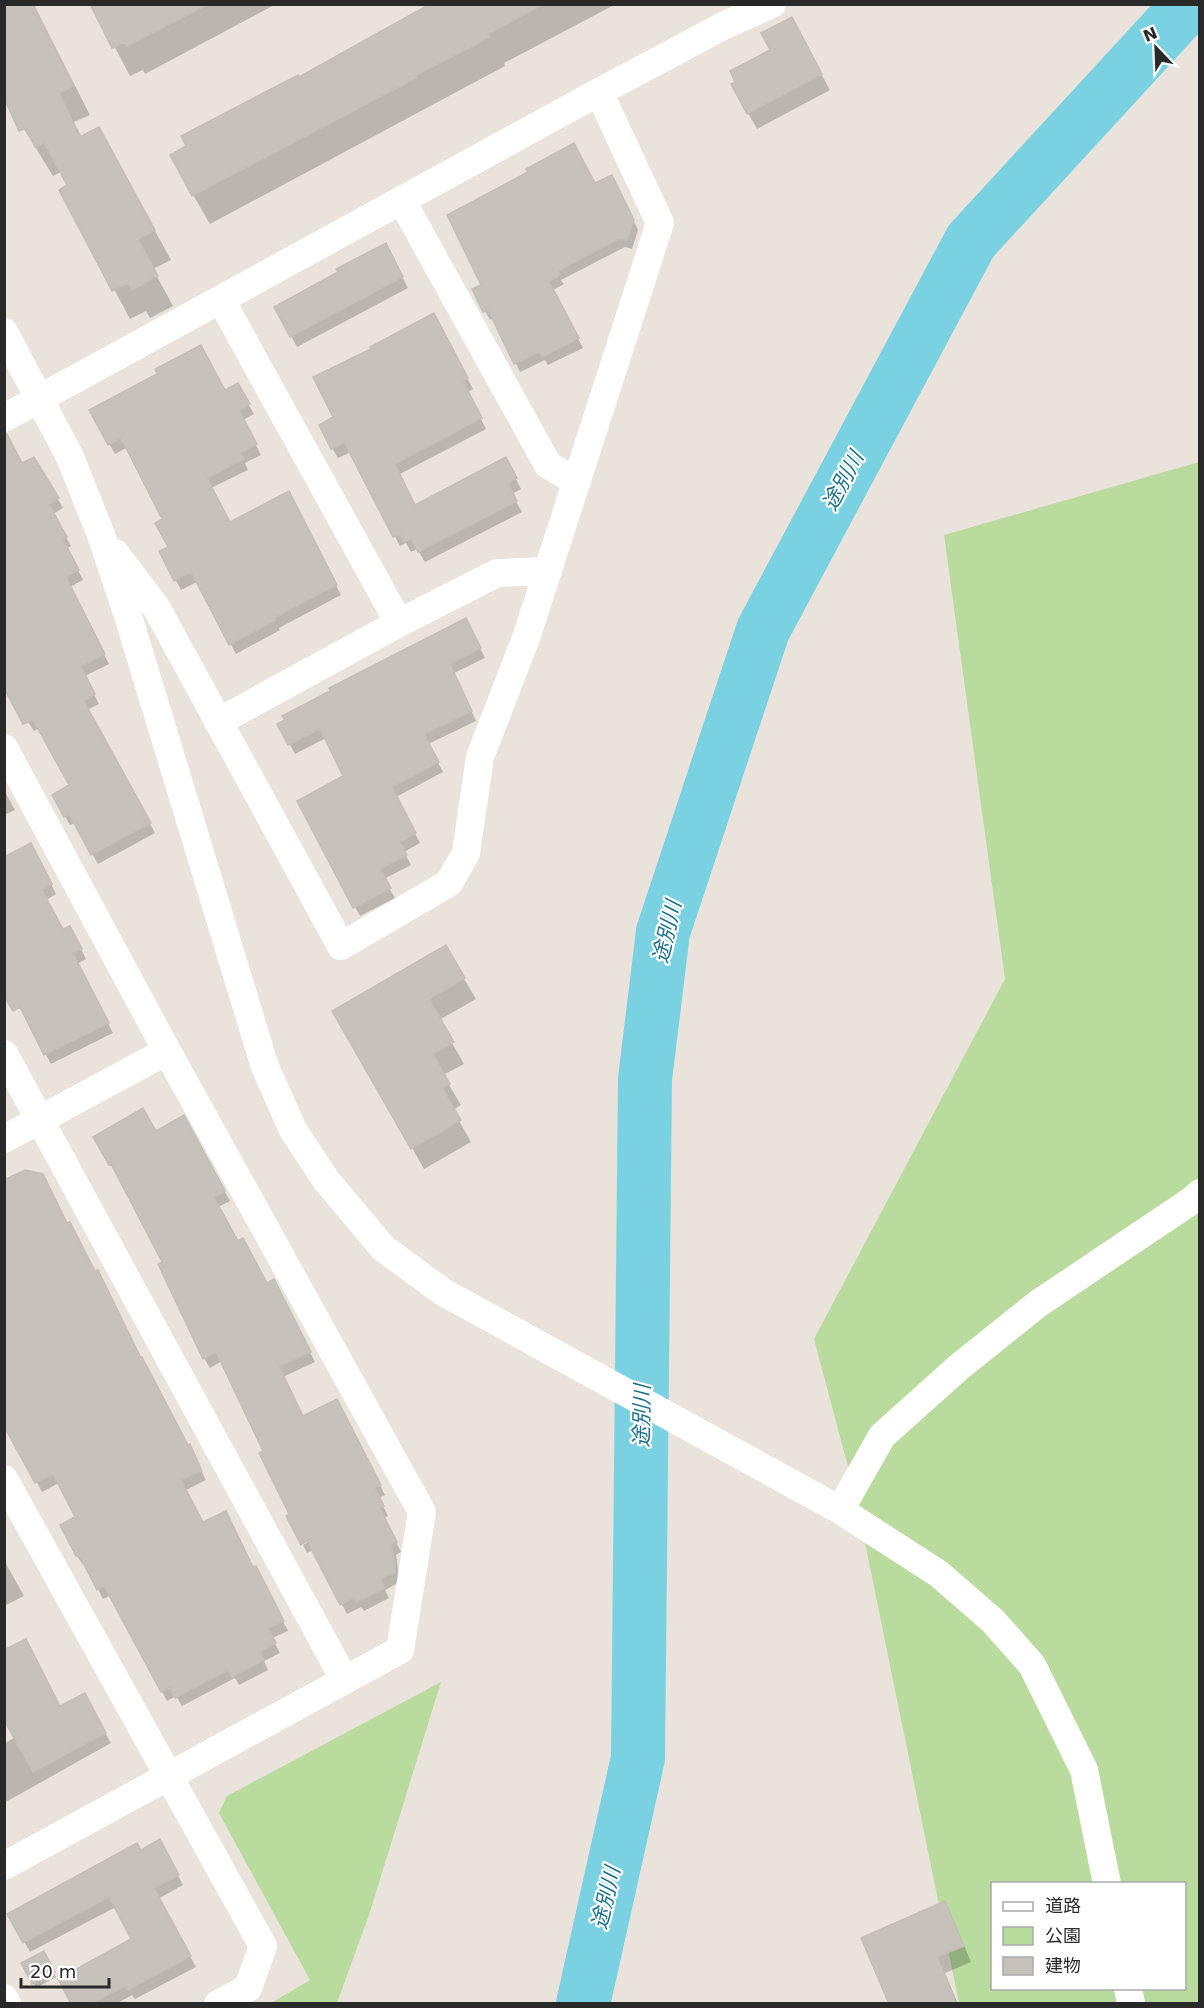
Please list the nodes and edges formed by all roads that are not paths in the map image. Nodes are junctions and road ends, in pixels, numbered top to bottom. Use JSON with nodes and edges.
{"nodes":[{"id":1,"x":770,"y":5,"type":"edge"},
{"id":2,"x":599,"y":92,"type":"junction"},
{"id":3,"x":402,"y":201,"type":"junction"},
{"id":4,"x":221,"y":300,"type":"junction"},
{"id":5,"x":4,"y":332,"type":"edge"},
{"id":6,"x":40,"y":399,"type":"junction"},
{"id":7,"x":4,"y":418,"type":"edge"},
{"id":8,"x":577,"y":482,"type":"junction"},
{"id":9,"x":101,"y":535,"type":"junction"},
{"id":10,"x":548,"y":571,"type":"junction"},
{"id":11,"x":399,"y":623,"type":"junction"},
{"id":12,"x":218,"y":722,"type":"junction"},
{"id":13,"x":4,"y":748,"type":"edge"},
{"id":14,"x":167,"y":1051,"type":"junction"},
{"id":15,"x":4,"y":1054,"type":"edge"},
{"id":16,"x":40,"y":1120,"type":"junction"},
{"id":17,"x":4,"y":1140,"type":"edge"},
{"id":18,"x":1200,"y":1193,"type":"edge"},
{"id":19,"x":4,"y":1479,"type":"edge"},
{"id":20,"x":840,"y":1510,"type":"junction"},
{"id":21,"x":344,"y":1679,"type":"junction"},
{"id":22,"x":169,"y":1776,"type":"junction"},
{"id":23,"x":4,"y":1866,"type":"edge"},
{"id":24,"x":1107,"y":1882,"type":"edge"},
{"id":25,"x":4,"y":1998,"type":"edge"},
{"id":26,"x":7,"y":2004,"type":"edge"},
{"id":27,"x":218,"y":2004,"type":"edge"}],
"edges":[{"from":1,"to":2,"type":"street"},
{"from":2,"to":3,"type":"street"},
{"from":2,"to":8,"type":"street"},
{"from":3,"to":4,"type":"street"},
{"from":3,"to":8,"type":"street"},
{"from":4,"to":6,"type":"street"},
{"from":4,"to":11,"type":"street"},
{"from":5,"to":6,"type":"street"},
{"from":6,"to":7,"type":"street"},
{"from":6,"to":9,"type":"street"},
{"from":8,"to":10,"type":"street"},
{"from":9,"to":12,"type":"street"},
{"from":9,"to":20,"type":"street"},
{"from":10,"to":11,"type":"street"},
{"from":10,"to":12,"type":"street"},
{"from":11,"to":12,"type":"street"},
{"from":13,"to":14,"type":"street"},
{"from":14,"to":16,"type":"street"},
{"from":14,"to":21,"type":"street"},
{"from":15,"to":16,"type":"street"},
{"from":16,"to":17,"type":"street"},
{"from":16,"to":21,"type":"street"},
{"from":18,"to":20,"type":"street"},
{"from":19,"to":22,"type":"street"},
{"from":20,"to":24,"type":"street"},
{"from":21,"to":22,"type":"street"},
{"from":22,"to":23,"type":"street"},
{"from":22,"to":27,"type":"street"},
{"from":25,"to":26,"type":"street"}]}
